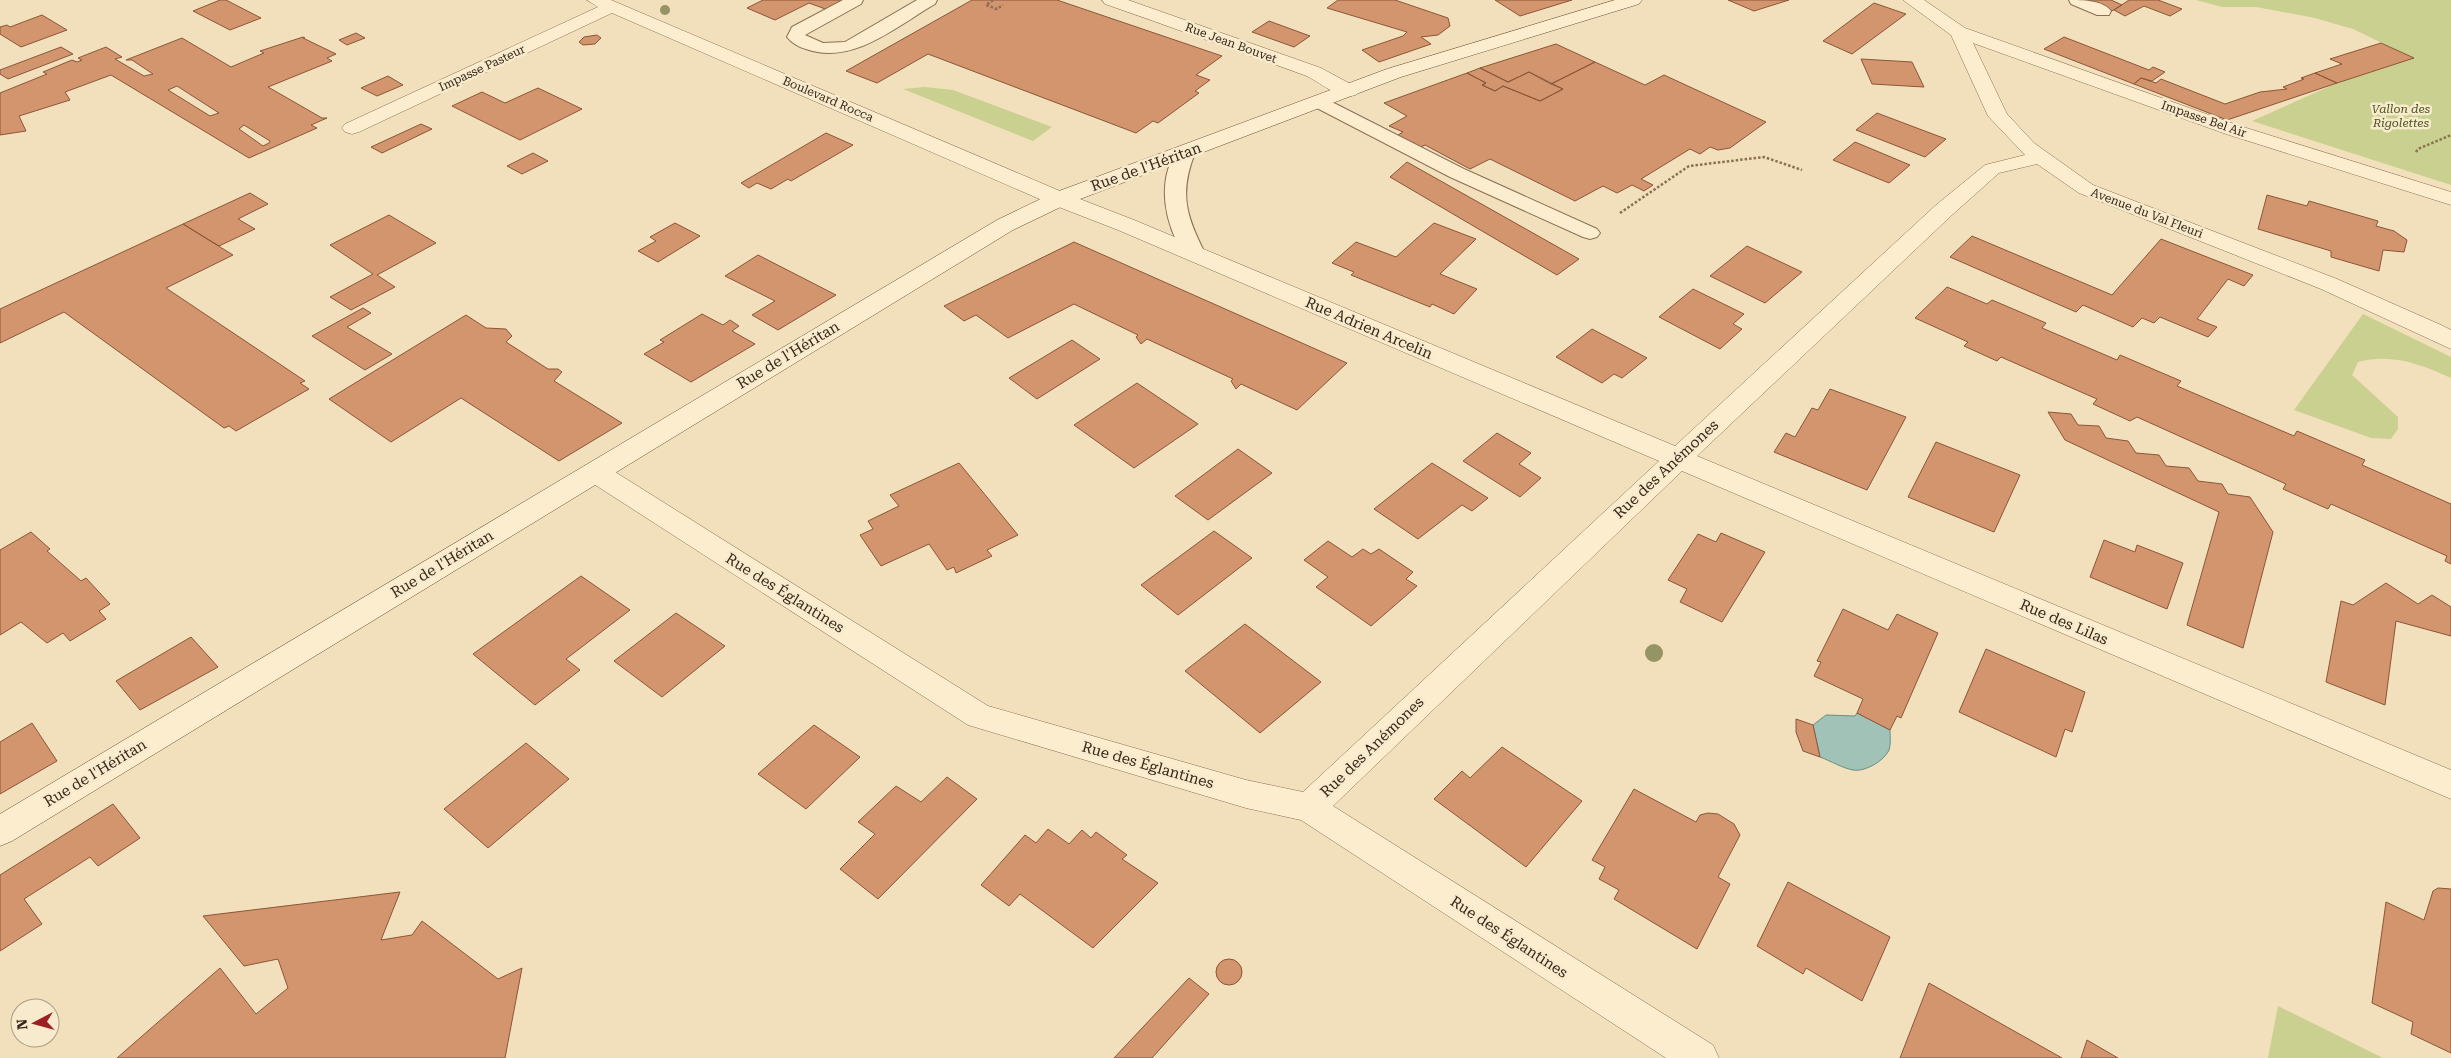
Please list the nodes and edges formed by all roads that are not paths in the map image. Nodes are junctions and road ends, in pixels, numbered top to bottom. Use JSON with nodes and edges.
{"nodes":[{"id":1,"x":855,"y":0,"type":"edge"},
{"id":2,"x":929,"y":0,"type":"edge"},
{"id":3,"x":1111,"y":0,"type":"edge"},
{"id":4,"x":1633,"y":0,"type":"edge"},
{"id":5,"x":1912,"y":0,"type":"edge"},
{"id":6,"x":2077,"y":0,"type":"edge"},
{"id":7,"x":604,"y":3,"type":"edge"},
{"id":8,"x":2103,"y":11,"type":"dead end"},
{"id":9,"x":1958,"y":32,"type":"junction"},
{"id":10,"x":1349,"y":91,"type":"junction"},
{"id":11,"x":1320,"y":102,"type":"junction"},
{"id":12,"x":352,"y":128,"type":"dead end"},
{"id":13,"x":1185,"y":153,"type":"junction"},
{"id":14,"x":2040,"y":157,"type":"junction"},
{"id":15,"x":1059,"y":199,"type":"junction"},
{"id":16,"x":2451,"y":199,"type":"edge"},
{"id":17,"x":1590,"y":233,"type":"road end"},
{"id":18,"x":1194,"y":253,"type":"junction"},
{"id":19,"x":2451,"y":341,"type":"edge"},
{"id":20,"x":1677,"y":459,"type":"junction"},
{"id":21,"x":595,"y":472,"type":"junction"},
{"id":22,"x":2451,"y":785,"type":"edge"},
{"id":23,"x":1309,"y":808,"type":"junction"},
{"id":24,"x":0,"y":830,"type":"edge"},
{"id":25,"x":1700,"y":1058,"type":"edge"}],
"edges":[{"from":1,"to":2,"type":"lane"},
{"from":3,"to":10,"type":"street","name":"Rue Jean Bouvet"},
{"from":4,"to":10,"type":"street","name":"Rue de l'Héritan"},
{"from":5,"to":9,"type":"street","name":"Avenue du Val Fleuri"},
{"from":6,"to":8,"type":"lane"},
{"from":7,"to":12,"type":"street","name":"Impasse Pasteur"},
{"from":7,"to":15,"type":"street","name":"Boulevard Rocca"},
{"from":9,"to":14,"type":"street","name":"Avenue du Val Fleuri"},
{"from":9,"to":16,"type":"street","name":"Impasse Bel Air"},
{"from":10,"to":11,"type":"street","name":"Rue de l'Héritan"},
{"from":11,"to":13,"type":"street","name":"Rue de l'Héritan"},
{"from":11,"to":17,"type":"lane"},
{"from":13,"to":15,"type":"street","name":"Rue de l'Héritan"},
{"from":13,"to":18,"type":"lane"},
{"from":14,"to":19,"type":"street","name":"Avenue du Val Fleuri"},
{"from":14,"to":20,"type":"street","name":"Rue des Anémones"},
{"from":15,"to":18,"type":"street","name":"Rue Adrien Arcelin"},
{"from":15,"to":21,"type":"street","name":"Rue de l'Héritan"},
{"from":18,"to":20,"type":"street","name":"Rue Adrien Arcelin"},
{"from":20,"to":22,"type":"street","name":"Rue des Lilas"},
{"from":20,"to":23,"type":"street","name":"Rue des Anémones"},
{"from":21,"to":23,"type":"street","name":"Rue des Églantines"},
{"from":21,"to":24,"type":"street","name":"Rue de l'Héritan"},
{"from":23,"to":25,"type":"street","name":"Rue des Églantines"}]}
